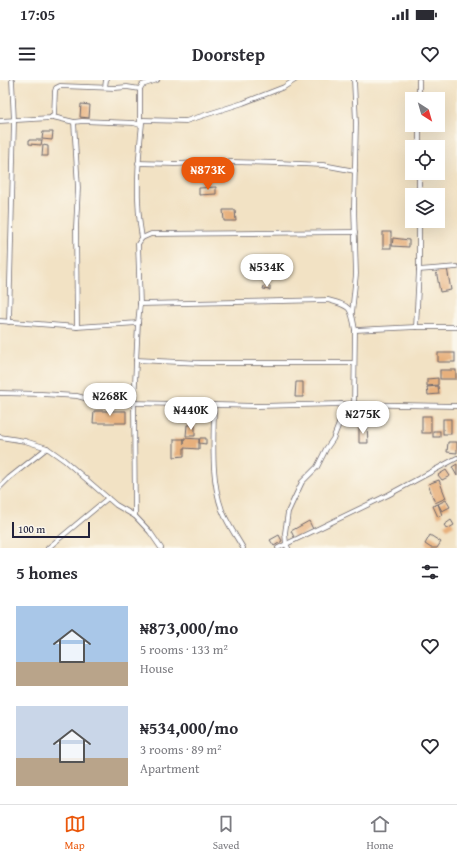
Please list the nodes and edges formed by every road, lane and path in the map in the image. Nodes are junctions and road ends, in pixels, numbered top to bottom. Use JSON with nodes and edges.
{"nodes":[{"id":1,"x":12,"y":80,"type":"edge"},
{"id":2,"x":106,"y":80,"type":"edge"},
{"id":3,"x":157,"y":80,"type":"edge"},
{"id":4,"x":295,"y":80,"type":"edge"},
{"id":5,"x":354,"y":80,"type":"edge"},
{"id":6,"x":419,"y":80,"type":"edge"},
{"id":7,"x":105,"y":87,"type":"junction"},
{"id":8,"x":140,"y":89,"type":"junction"},
{"id":9,"x":419,"y":92,"type":"edge"},
{"id":10,"x":53,"y":117,"type":"junction"},
{"id":11,"x":142,"y":120,"type":"junction"},
{"id":12,"x":0,"y":121,"type":"edge"},
{"id":13,"x":14,"y":121,"type":"junction"},
{"id":14,"x":74,"y":122,"type":"junction"},
{"id":15,"x":140,"y":125,"type":"junction"},
{"id":16,"x":138,"y":163,"type":"junction"},
{"id":17,"x":356,"y":171,"type":"junction"},
{"id":18,"x":419,"y":228,"type":"edge"},
{"id":19,"x":355,"y":232,"type":"junction"},
{"id":20,"x":142,"y":238,"type":"junction"},
{"id":21,"x":457,"y":267,"type":"edge"},
{"id":22,"x":419,"y":270,"type":"junction"},
{"id":23,"x":140,"y":304,"type":"junction"},
{"id":24,"x":352,"y":313,"type":"junction"},
{"id":25,"x":0,"y":321,"type":"edge"},
{"id":26,"x":8,"y":322,"type":"junction"},
{"id":27,"x":138,"y":323,"type":"junction"},
{"id":28,"x":77,"y":327,"type":"junction"},
{"id":29,"x":416,"y":327,"type":"junction"},
{"id":30,"x":457,"y":328,"type":"edge"},
{"id":31,"x":355,"y":330,"type":"junction"},
{"id":32,"x":136,"y":360,"type":"junction"},
{"id":33,"x":354,"y":363,"type":"junction"},
{"id":34,"x":0,"y":393,"type":"edge"},
{"id":35,"x":134,"y":403,"type":"junction"},
{"id":36,"x":341,"y":404,"type":"junction"},
{"id":37,"x":214,"y":405,"type":"junction"},
{"id":38,"x":354,"y":405,"type":"junction"},
{"id":39,"x":457,"y":406,"type":"edge"},
{"id":40,"x":0,"y":437,"type":"edge"},
{"id":41,"x":48,"y":448,"type":"junction"},
{"id":42,"x":457,"y":458,"type":"edge"},
{"id":43,"x":0,"y":488,"type":"edge"},
{"id":44,"x":108,"y":498,"type":"junction"},
{"id":45,"x":135,"y":516,"type":"junction"},
{"id":46,"x":287,"y":546,"type":"edge"},
{"id":47,"x":48,"y":548,"type":"edge"},
{"id":48,"x":161,"y":548,"type":"edge"},
{"id":49,"x":243,"y":548,"type":"edge"},
{"id":50,"x":278,"y":548,"type":"edge"}],
"edges":[{"from":1,"to":13,"type":"street"},
{"from":2,"to":7,"type":"street"},
{"from":3,"to":8,"type":"street"},
{"from":4,"to":11,"type":"street"},
{"from":5,"to":17,"type":"street"},
{"from":6,"to":9,"type":"street"},
{"from":7,"to":8,"type":"street"},
{"from":7,"to":10,"type":"street"},
{"from":8,"to":15,"type":"street"},
{"from":10,"to":13,"type":"street"},
{"from":10,"to":14,"type":"street"},
{"from":11,"to":15,"type":"street"},
{"from":11,"to":16,"type":"street"},
{"from":12,"to":13,"type":"street"},
{"from":13,"to":26,"type":"street"},
{"from":14,"to":15,"type":"street"},
{"from":14,"to":28,"type":"street"},
{"from":16,"to":17,"type":"street"},
{"from":16,"to":20,"type":"street"},
{"from":17,"to":19,"type":"street"},
{"from":18,"to":22,"type":"street"},
{"from":19,"to":20,"type":"street"},
{"from":19,"to":24,"type":"street"},
{"from":20,"to":23,"type":"street"},
{"from":21,"to":22,"type":"street"},
{"from":22,"to":29,"type":"street"},
{"from":23,"to":24,"type":"street"},
{"from":23,"to":27,"type":"street"},
{"from":24,"to":31,"type":"street"},
{"from":25,"to":26,"type":"street"},
{"from":26,"to":28,"type":"street"},
{"from":27,"to":28,"type":"street"},
{"from":27,"to":32,"type":"street"},
{"from":29,"to":30,"type":"street"},
{"from":29,"to":31,"type":"street"},
{"from":31,"to":33,"type":"street"},
{"from":32,"to":33,"type":"street"},
{"from":32,"to":35,"type":"street"},
{"from":33,"to":38,"type":"street"},
{"from":34,"to":35,"type":"street"},
{"from":35,"to":37,"type":"street"},
{"from":35,"to":45,"type":"street"},
{"from":36,"to":37,"type":"street"},
{"from":36,"to":38,"type":"street"},
{"from":36,"to":46,"type":"street"},
{"from":37,"to":49,"type":"street"},
{"from":38,"to":39,"type":"street"},
{"from":40,"to":41,"type":"street"},
{"from":41,"to":43,"type":"street"},
{"from":41,"to":44,"type":"street"},
{"from":42,"to":46,"type":"street"},
{"from":44,"to":45,"type":"street"},
{"from":44,"to":47,"type":"street"},
{"from":45,"to":48,"type":"street"},
{"from":46,"to":50,"type":"street"}]}
